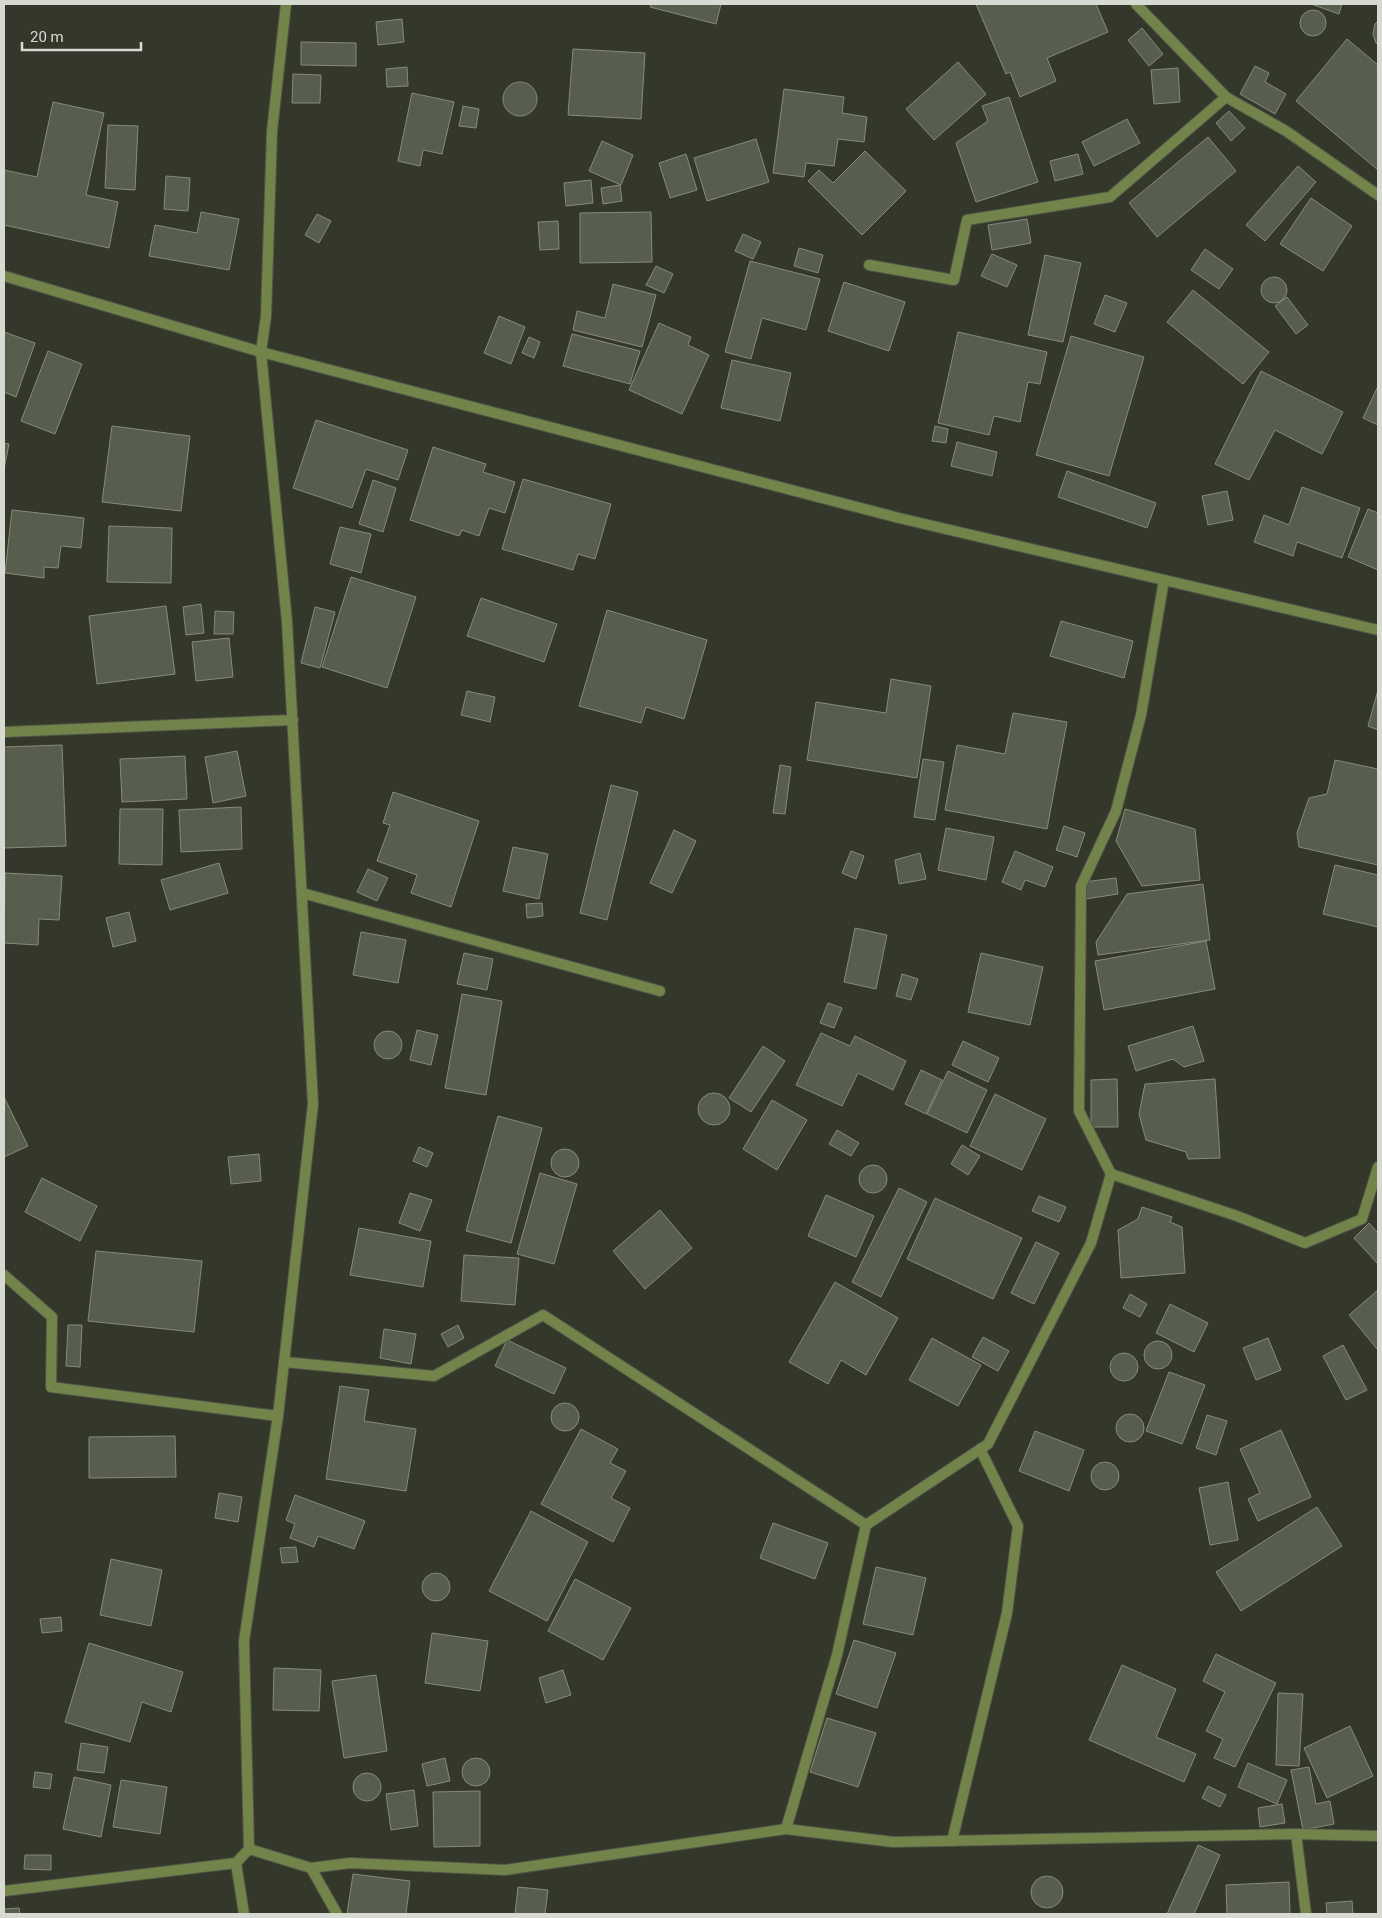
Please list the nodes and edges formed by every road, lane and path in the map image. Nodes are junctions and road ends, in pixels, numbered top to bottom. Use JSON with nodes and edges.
{"nodes":[{"id":1,"x":286,"y":4,"type":"edge"},
{"id":2,"x":1136,"y":4,"type":"edge"},
{"id":3,"x":1226,"y":97,"type":"junction"},
{"id":4,"x":1378,"y":195,"type":"edge"},
{"id":5,"x":869,"y":265,"type":"dead end"},
{"id":6,"x":4,"y":276,"type":"edge"},
{"id":7,"x":260,"y":352,"type":"junction"},
{"id":8,"x":1164,"y":580,"type":"junction"},
{"id":9,"x":1378,"y":630,"type":"edge"},
{"id":10,"x":293,"y":720,"type":"junction"},
{"id":11,"x":4,"y":732,"type":"edge"},
{"id":12,"x":302,"y":893,"type":"junction"},
{"id":13,"x":660,"y":991,"type":"dead end"},
{"id":14,"x":1378,"y":1167,"type":"edge"},
{"id":15,"x":1112,"y":1174,"type":"junction"},
{"id":16,"x":4,"y":1275,"type":"edge"},
{"id":17,"x":284,"y":1362,"type":"junction"},
{"id":18,"x":278,"y":1416,"type":"junction"},
{"id":19,"x":980,"y":1449,"type":"junction"},
{"id":20,"x":866,"y":1525,"type":"junction"},
{"id":21,"x":786,"y":1829,"type":"junction"},
{"id":22,"x":1296,"y":1834,"type":"junction"},
{"id":23,"x":1378,"y":1836,"type":"edge"},
{"id":24,"x":952,"y":1841,"type":"junction"},
{"id":25,"x":249,"y":1849,"type":"junction"},
{"id":26,"x":236,"y":1863,"type":"junction"},
{"id":27,"x":311,"y":1868,"type":"junction"},
{"id":28,"x":4,"y":1892,"type":"edge"},
{"id":29,"x":244,"y":1914,"type":"edge"},
{"id":30,"x":337,"y":1914,"type":"edge"},
{"id":31,"x":1306,"y":1914,"type":"edge"}],
"edges":[{"from":1,"to":7,"type":"street"},
{"from":2,"to":3,"type":"street"},
{"from":3,"to":4,"type":"street"},
{"from":3,"to":5,"type":"street"},
{"from":6,"to":7,"type":"street"},
{"from":7,"to":8,"type":"street"},
{"from":7,"to":10,"type":"street"},
{"from":8,"to":9,"type":"street"},
{"from":8,"to":15,"type":"street"},
{"from":10,"to":11,"type":"street"},
{"from":10,"to":12,"type":"street"},
{"from":12,"to":13,"type":"street"},
{"from":12,"to":17,"type":"street"},
{"from":14,"to":15,"type":"street"},
{"from":15,"to":19,"type":"street"},
{"from":16,"to":18,"type":"street"},
{"from":17,"to":18,"type":"street"},
{"from":17,"to":20,"type":"street"},
{"from":18,"to":25,"type":"street"},
{"from":19,"to":20,"type":"street"},
{"from":19,"to":24,"type":"street"},
{"from":20,"to":21,"type":"street"},
{"from":21,"to":24,"type":"street"},
{"from":21,"to":27,"type":"street"},
{"from":22,"to":23,"type":"street"},
{"from":22,"to":24,"type":"street"},
{"from":22,"to":31,"type":"street"},
{"from":25,"to":26,"type":"street"},
{"from":25,"to":27,"type":"street"},
{"from":26,"to":28,"type":"street"},
{"from":26,"to":29,"type":"street"},
{"from":27,"to":30,"type":"street"}]}
